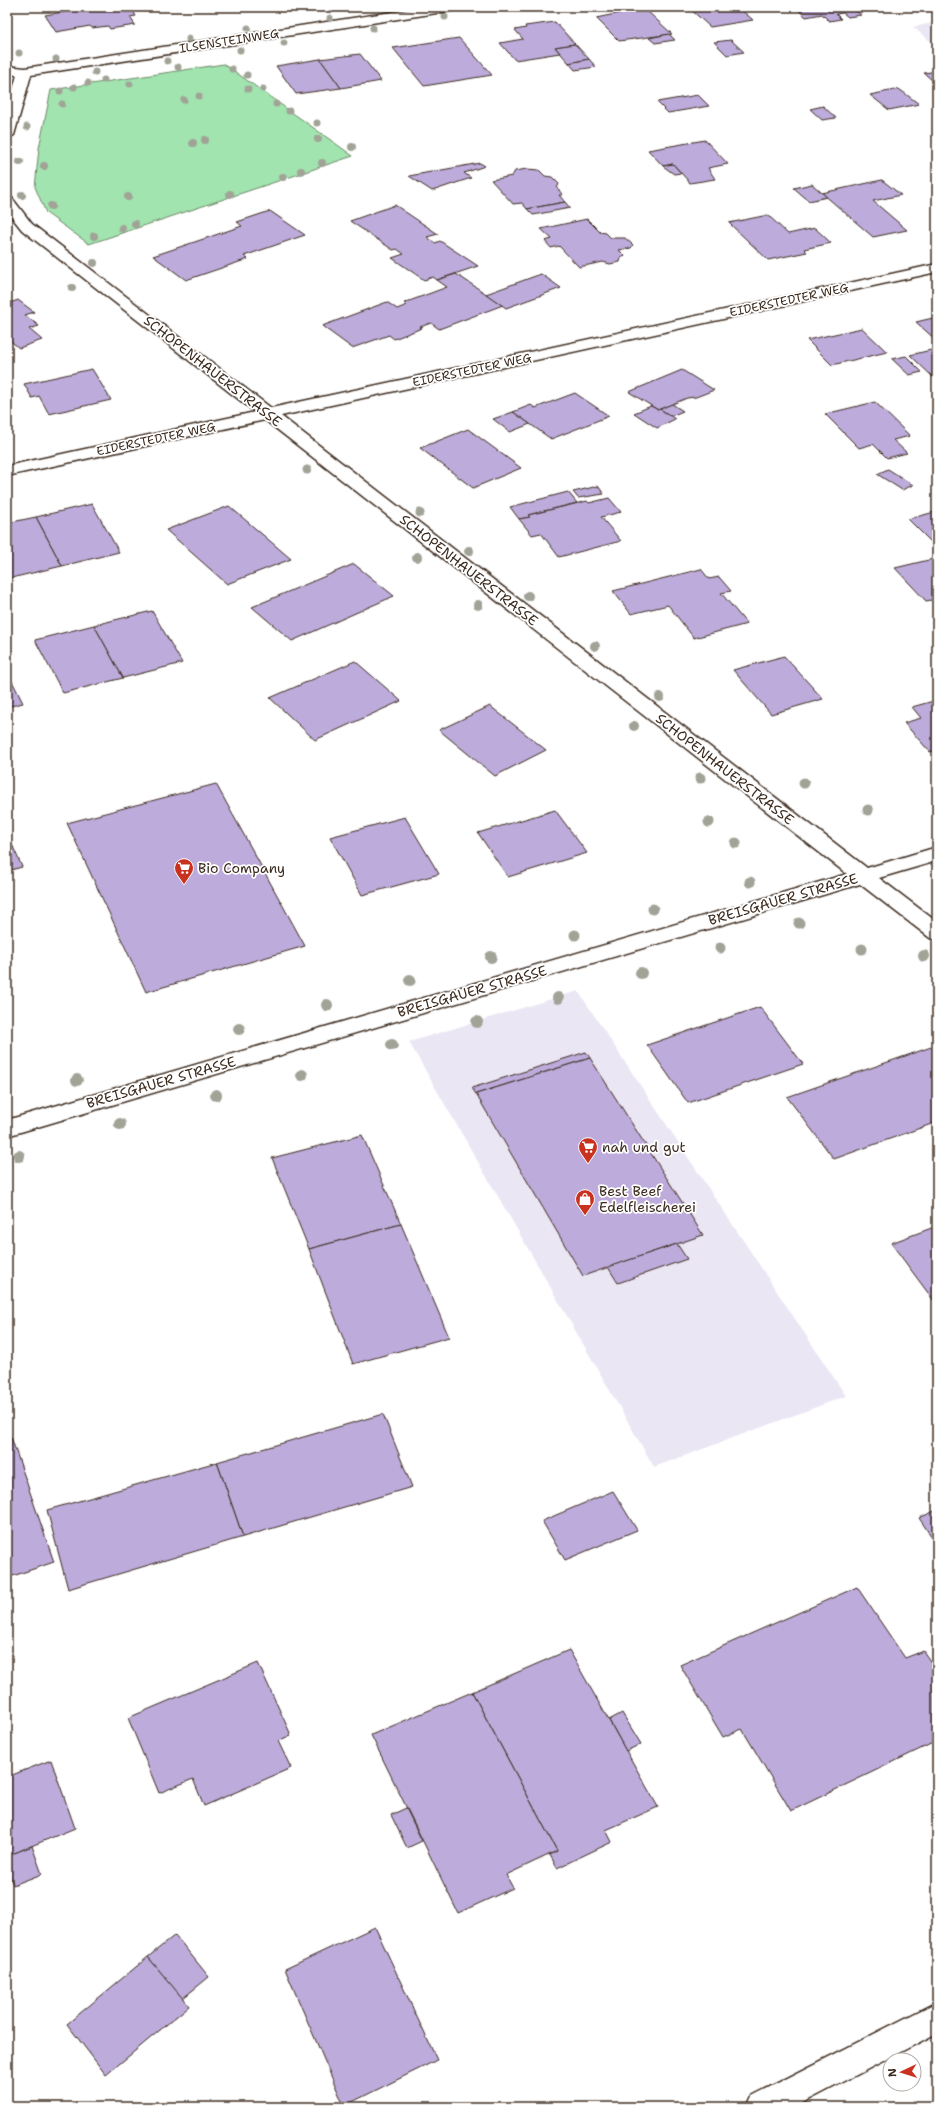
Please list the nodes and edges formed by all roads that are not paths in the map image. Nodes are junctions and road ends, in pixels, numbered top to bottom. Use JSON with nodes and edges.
{"nodes":[{"id":1,"x":450,"y":7,"type":"edge"},
{"id":2,"x":7,"y":70,"type":"edge"},
{"id":3,"x":25,"y":72,"type":"junction"},
{"id":4,"x":7,"y":135,"type":"edge"},
{"id":5,"x":7,"y":201,"type":"edge"},
{"id":6,"x":937,"y":268,"type":"edge"},
{"id":7,"x":268,"y":414,"type":"junction"},
{"id":8,"x":7,"y":471,"type":"edge"},
{"id":9,"x":937,"y":854,"type":"edge"},
{"id":10,"x":863,"y":876,"type":"junction"},
{"id":11,"x":937,"y":933,"type":"edge"},
{"id":12,"x":7,"y":1128,"type":"edge"},
{"id":13,"x":937,"y":2017,"type":"edge"},
{"id":14,"x":762,"y":2107,"type":"edge"}],
"edges":[{"from":1,"to":3,"type":"street","name":"ILSENSTEINWEG"},
{"from":2,"to":3,"type":"street","name":"ILSENSTEINWEG"},
{"from":3,"to":4,"type":"street"},
{"from":5,"to":7,"type":"street","name":"SCHOPENHAUERSTRASSE"},
{"from":6,"to":7,"type":"street","name":"EIDERSTEDTER WEG"},
{"from":7,"to":8,"type":"street","name":"EIDERSTEDTER WEG"},
{"from":7,"to":10,"type":"street","name":"SCHOPENHAUERSTRASSE"},
{"from":9,"to":10,"type":"street","name":"BREISGAUER STRASSE"},
{"from":10,"to":11,"type":"street","name":"SCHOPENHAUERSTRASSE"},
{"from":10,"to":12,"type":"street","name":"BREISGAUER STRASSE"},
{"from":13,"to":14,"type":"street"}]}
